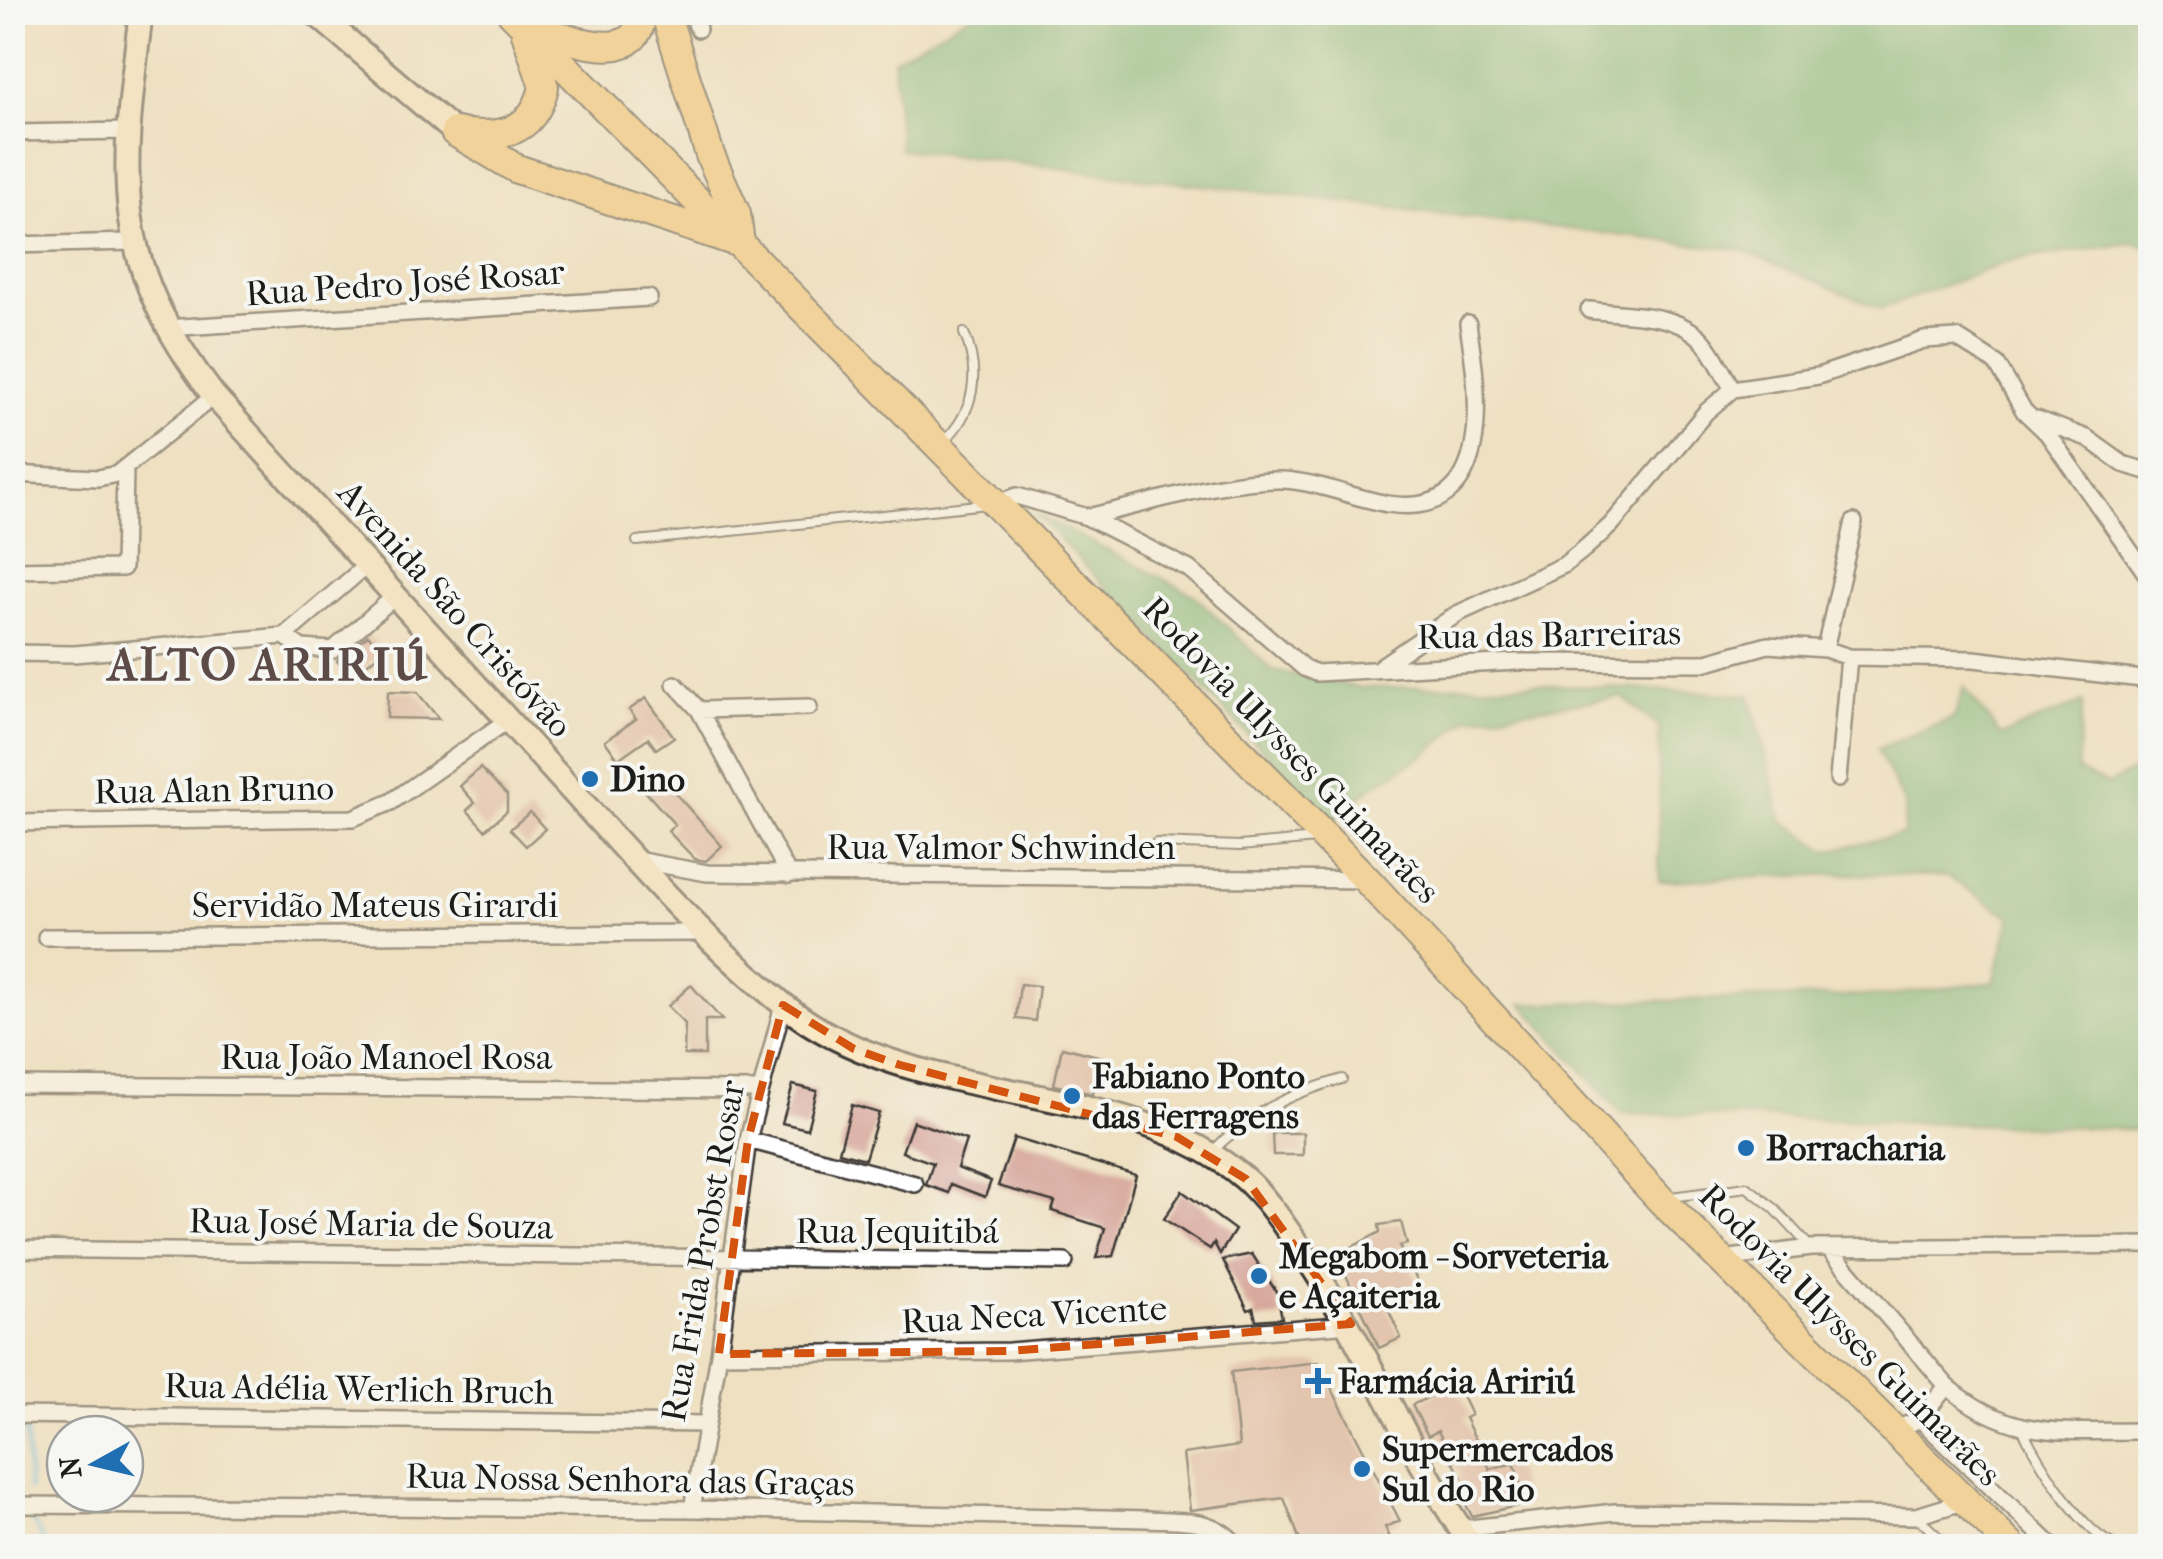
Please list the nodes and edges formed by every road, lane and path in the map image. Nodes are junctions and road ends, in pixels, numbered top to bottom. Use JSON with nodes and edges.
{"nodes":[{"id":1,"x":141,"y":12,"type":"edge"},
{"id":2,"x":314,"y":12,"type":"edge"},
{"id":3,"x":642,"y":12,"type":"edge"},
{"id":4,"x":665,"y":12,"type":"edge"},
{"id":5,"x":518,"y":20,"type":"edge"},
{"id":6,"x":128,"y":132,"type":"junction"},
{"id":7,"x":455,"y":132,"type":"junction"},
{"id":8,"x":12,"y":133,"type":"edge"},
{"id":9,"x":132,"y":242,"type":"junction"},
{"id":10,"x":740,"y":243,"type":"junction"},
{"id":11,"x":12,"y":245,"type":"edge"},
{"id":12,"x":649,"y":298,"type":"dead end"},
{"id":13,"x":1588,"y":310,"type":"dead end"},
{"id":14,"x":1468,"y":324,"type":"dead end"},
{"id":15,"x":166,"y":328,"type":"junction"},
{"id":16,"x":964,"y":333,"type":"dead end"},
{"id":17,"x":1732,"y":389,"type":"junction"},
{"id":18,"x":214,"y":396,"type":"junction"},
{"id":19,"x":2029,"y":416,"type":"junction"},
{"id":20,"x":940,"y":445,"type":"junction"},
{"id":21,"x":125,"y":469,"type":"junction"},
{"id":22,"x":2150,"y":472,"type":"edge"},
{"id":23,"x":12,"y":474,"type":"edge"},
{"id":24,"x":997,"y":502,"type":"junction"},
{"id":25,"x":1086,"y":518,"type":"junction"},
{"id":26,"x":1854,"y":522,"type":"dead end"},
{"id":27,"x":637,"y":542,"type":"dead end"},
{"id":28,"x":367,"y":564,"type":"junction"},
{"id":29,"x":12,"y":570,"type":"edge"},
{"id":30,"x":2150,"y":580,"type":"edge"},
{"id":31,"x":394,"y":597,"type":"junction"},
{"id":32,"x":284,"y":636,"type":"junction"},
{"id":33,"x":1825,"y":649,"type":"junction"},
{"id":34,"x":12,"y":653,"type":"edge"},
{"id":35,"x":1849,"y":656,"type":"junction"},
{"id":36,"x":1378,"y":668,"type":"junction"},
{"id":37,"x":2150,"y":680,"type":"edge"},
{"id":38,"x":675,"y":684,"type":"dead end"},
{"id":39,"x":809,"y":708,"type":"dead end"},
{"id":40,"x":699,"y":710,"type":"junction"},
{"id":41,"x":508,"y":720,"type":"junction"},
{"id":42,"x":1838,"y":778,"type":"dead end"},
{"id":43,"x":12,"y":823,"type":"edge"},
{"id":44,"x":1326,"y":838,"type":"junction"},
{"id":45,"x":1156,"y":843,"type":"dead end"},
{"id":46,"x":636,"y":860,"type":"junction"},
{"id":47,"x":790,"y":875,"type":"junction"},
{"id":48,"x":1367,"y":880,"type":"junction"},
{"id":49,"x":706,"y":933,"type":"junction"},
{"id":50,"x":46,"y":938,"type":"dead end"},
{"id":51,"x":783,"y":1004,"type":"junction"},
{"id":52,"x":1342,"y":1079,"type":"dead end"},
{"id":53,"x":17,"y":1085,"type":"edge"},
{"id":54,"x":758,"y":1090,"type":"junction"},
{"id":55,"x":748,"y":1140,"type":"junction"},
{"id":56,"x":1210,"y":1154,"type":"junction"},
{"id":57,"x":915,"y":1184,"type":"dead end"},
{"id":58,"x":1660,"y":1199,"type":"junction"},
{"id":59,"x":2150,"y":1245,"type":"edge"},
{"id":60,"x":12,"y":1248,"type":"edge"},
{"id":61,"x":1810,"y":1248,"type":"junction"},
{"id":62,"x":1832,"y":1252,"type":"junction"},
{"id":63,"x":1722,"y":1259,"type":"junction"},
{"id":64,"x":729,"y":1260,"type":"junction"},
{"id":65,"x":1065,"y":1262,"type":"dead end"},
{"id":66,"x":1352,"y":1324,"type":"junction"},
{"id":67,"x":720,"y":1354,"type":"junction"},
{"id":68,"x":1947,"y":1386,"type":"junction"},
{"id":69,"x":12,"y":1415,"type":"edge"},
{"id":70,"x":704,"y":1424,"type":"junction"},
{"id":71,"x":1908,"y":1424,"type":"junction"},
{"id":72,"x":2022,"y":1428,"type":"junction"},
{"id":73,"x":2150,"y":1431,"type":"edge"},
{"id":74,"x":1966,"y":1501,"type":"junction"},
{"id":75,"x":12,"y":1504,"type":"edge"},
{"id":76,"x":692,"y":1509,"type":"junction"},
{"id":77,"x":1916,"y":1516,"type":"junction"},
{"id":78,"x":1466,"y":1538,"type":"edge"},
{"id":79,"x":1238,"y":1546,"type":"edge"},
{"id":80,"x":1948,"y":1546,"type":"edge"},
{"id":81,"x":2011,"y":1546,"type":"edge"},
{"id":82,"x":2052,"y":1546,"type":"edge"},
{"id":83,"x":2118,"y":1546,"type":"edge"}],
"edges":[{"from":1,"to":6,"type":"main road","name":"Avenida São Cristóvão"},
{"from":2,"to":7,"type":"main road"},
{"from":3,"to":5,"type":"highway"},
{"from":4,"to":10,"type":"highway"},
{"from":5,"to":7,"type":"highway"},
{"from":5,"to":10,"type":"highway","name":"Rodovia Ulysses Guimarães"},
{"from":6,"to":8,"type":"street"},
{"from":6,"to":9,"type":"main road","name":"Avenida São Cristóvão"},
{"from":7,"to":10,"type":"highway"},
{"from":9,"to":11,"type":"street"},
{"from":9,"to":15,"type":"main road","name":"Avenida São Cristóvão"},
{"from":10,"to":20,"type":"highway","name":"Rodovia Ulysses Guimarães"},
{"from":12,"to":15,"type":"street","name":"Rua Pedro José Rosar"},
{"from":13,"to":17,"type":"street"},
{"from":14,"to":25,"type":"street"},
{"from":15,"to":18,"type":"main road","name":"Avenida São Cristóvão"},
{"from":16,"to":20,"type":"lane"},
{"from":17,"to":19,"type":"street"},
{"from":17,"to":36,"type":"street"},
{"from":18,"to":21,"type":"street"},
{"from":18,"to":28,"type":"main road","name":"Avenida São Cristóvão"},
{"from":19,"to":22,"type":"street"},
{"from":19,"to":30,"type":"street"},
{"from":20,"to":24,"type":"highway","name":"Rodovia Ulysses Guimarães"},
{"from":21,"to":23,"type":"street"},
{"from":21,"to":29,"type":"street"},
{"from":24,"to":25,"type":"street","name":"Rua das Barreiras"},
{"from":24,"to":27,"type":"lane"},
{"from":24,"to":44,"type":"highway","name":"Rodovia Ulysses Guimarães"},
{"from":25,"to":36,"type":"street","name":"Rua das Barreiras"},
{"from":26,"to":33,"type":"street"},
{"from":28,"to":31,"type":"main road","name":"Avenida São Cristóvão"},
{"from":28,"to":32,"type":"street"},
{"from":31,"to":32,"type":"street"},
{"from":31,"to":41,"type":"main road","name":"Avenida São Cristóvão"},
{"from":32,"to":34,"type":"street"},
{"from":33,"to":35,"type":"street","name":"Rua das Barreiras"},
{"from":33,"to":36,"type":"street","name":"Rua das Barreiras"},
{"from":35,"to":37,"type":"street","name":"Rua das Barreiras"},
{"from":35,"to":42,"type":"street"},
{"from":38,"to":40,"type":"street"},
{"from":39,"to":40,"type":"street"},
{"from":40,"to":47,"type":"street"},
{"from":41,"to":43,"type":"street","name":"Rua Alan Bruno"},
{"from":41,"to":46,"type":"main road","name":"Avenida São Cristóvão"},
{"from":44,"to":45,"type":"lane"},
{"from":44,"to":48,"type":"highway","name":"Rodovia Ulysses Guimarães"},
{"from":46,"to":47,"type":"street","name":"Rua Valmor Schwinden"},
{"from":46,"to":49,"type":"main road","name":"Avenida São Cristóvão"},
{"from":47,"to":48,"type":"street","name":"Rua Valmor Schwinden"},
{"from":48,"to":58,"type":"highway","name":"Rodovia Ulysses Guimarães"},
{"from":49,"to":50,"type":"street","name":"Servidão Mateus Girardi"},
{"from":49,"to":51,"type":"main road","name":"Avenida São Cristóvão"},
{"from":51,"to":54,"type":"street","name":"Rua Frida Probst Rosar"},
{"from":51,"to":56,"type":"main road","name":"Avenida São Cristóvão"},
{"from":52,"to":56,"type":"lane"},
{"from":53,"to":54,"type":"street","name":"Rua João Manoel Rosa"},
{"from":54,"to":55,"type":"street","name":"Rua Frida Probst Rosar"},
{"from":55,"to":57,"type":"street"},
{"from":55,"to":64,"type":"street","name":"Rua Frida Probst Rosar"},
{"from":56,"to":66,"type":"main road","name":"Avenida São Cristóvão"},
{"from":58,"to":61,"type":"lane"},
{"from":58,"to":63,"type":"highway","name":"Rodovia Ulysses Guimarães"},
{"from":59,"to":62,"type":"street"},
{"from":60,"to":64,"type":"street","name":"Rua José Maria de Souza"},
{"from":61,"to":62,"type":"street"},
{"from":61,"to":63,"type":"street"},
{"from":62,"to":68,"type":"street"},
{"from":63,"to":71,"type":"highway","name":"Rodovia Ulysses Guimarães"},
{"from":64,"to":65,"type":"street","name":"Rua Jequitibá"},
{"from":64,"to":67,"type":"street","name":"Rua Frida Probst Rosar"},
{"from":66,"to":67,"type":"street","name":"Rua Neca Vicente"},
{"from":66,"to":78,"type":"main road","name":"Avenida São Cristóvão"},
{"from":67,"to":70,"type":"street","name":"Rua Frida Probst Rosar"},
{"from":68,"to":71,"type":"street"},
{"from":68,"to":72,"type":"street"},
{"from":69,"to":70,"type":"street","name":"Rua Adélia Werlich Bruch"},
{"from":70,"to":76,"type":"street","name":"Rua Frida Probst Rosar"},
{"from":71,"to":74,"type":"highway","name":"Rodovia Ulysses Guimarães"},
{"from":71,"to":82,"type":"street"},
{"from":72,"to":73,"type":"street"},
{"from":72,"to":83,"type":"lane"},
{"from":74,"to":77,"type":"street"},
{"from":74,"to":81,"type":"highway","name":"Rodovia Ulysses Guimarães"},
{"from":75,"to":76,"type":"street","name":"Rua Nossa Senhora das Graças"},
{"from":76,"to":79,"type":"street","name":"Rua Nossa Senhora das Graças"},
{"from":77,"to":78,"type":"street"},
{"from":77,"to":80,"type":"lane"}]}
